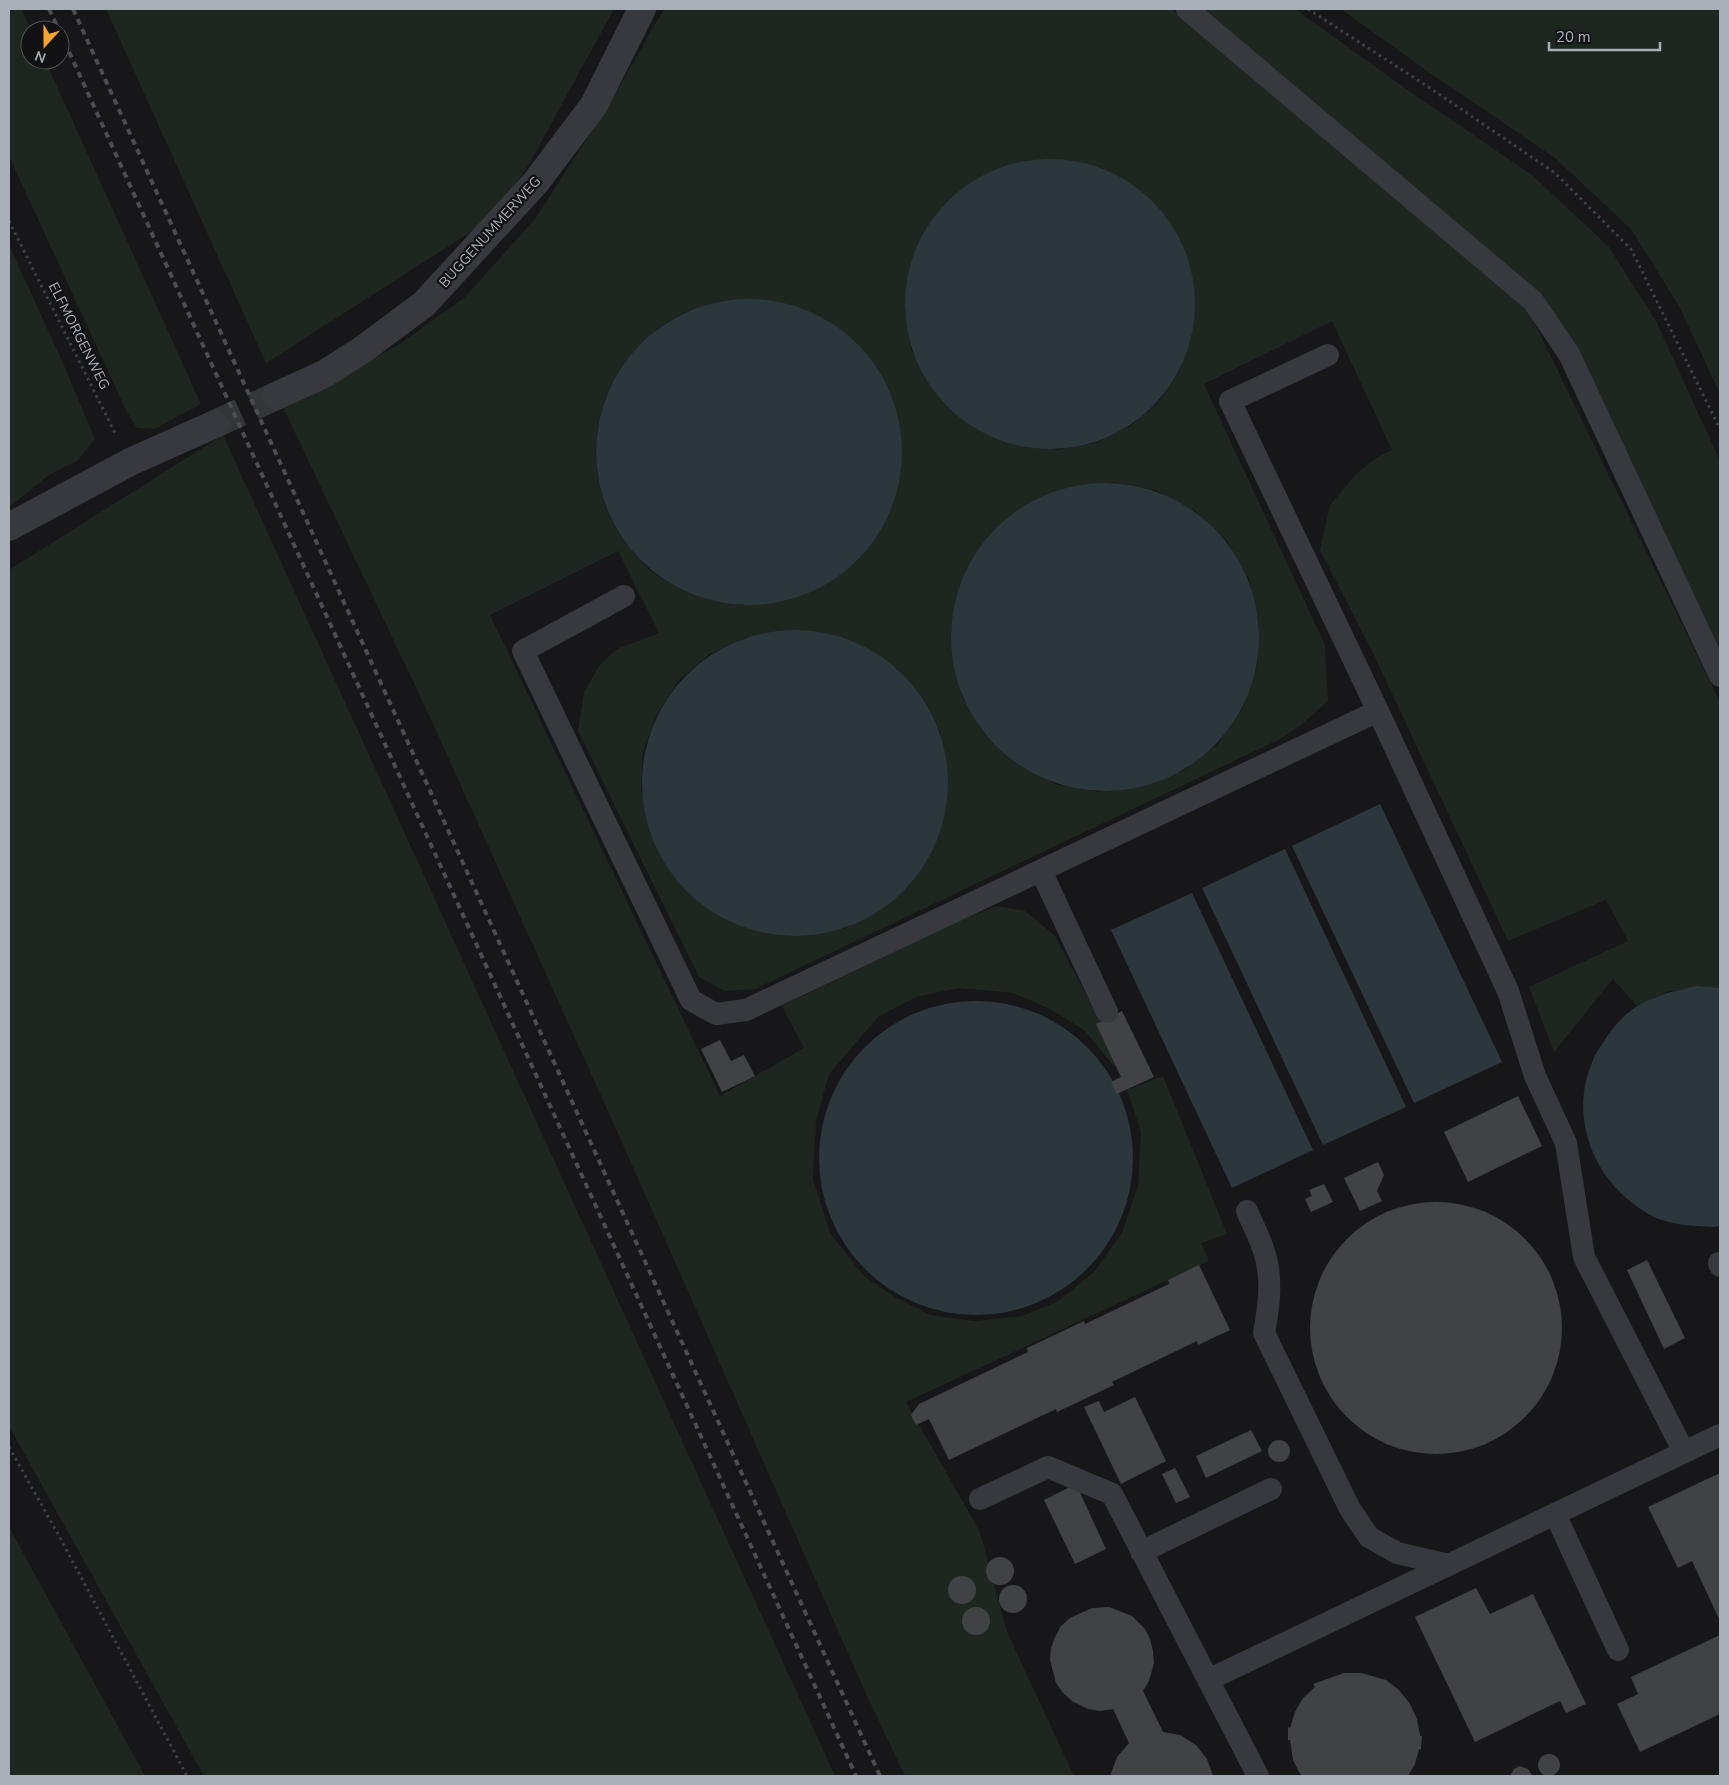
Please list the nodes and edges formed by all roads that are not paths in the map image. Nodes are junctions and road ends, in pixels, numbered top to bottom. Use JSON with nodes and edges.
{"nodes":[{"id":1,"x":642,"y":9,"type":"edge"},
{"id":2,"x":1187,"y":9,"type":"edge"},
{"id":3,"x":1328,"y":355,"type":"dead end"},
{"id":4,"x":276,"y":396,"type":"tunnel mouth"},
{"id":5,"x":215,"y":424,"type":"tunnel mouth"},
{"id":6,"x":9,"y":527,"type":"edge"},
{"id":7,"x":624,"y":596,"type":"dead end"},
{"id":8,"x":1720,"y":676,"type":"edge"},
{"id":9,"x":1378,"y":711,"type":"junction"},
{"id":10,"x":1041,"y":871,"type":"junction"},
{"id":11,"x":1107,"y":1012,"type":"dead end"},
{"id":12,"x":1247,"y":1211,"type":"dead end"},
{"id":13,"x":1720,"y":1435,"type":"edge"},
{"id":14,"x":1684,"y":1452,"type":"junction"},
{"id":15,"x":1271,"y":1489,"type":"dead end"},
{"id":16,"x":980,"y":1499,"type":"dead end"},
{"id":17,"x":1555,"y":1514,"type":"junction"},
{"id":18,"x":1141,"y":1552,"type":"junction"},
{"id":19,"x":1449,"y":1565,"type":"junction"},
{"id":20,"x":1618,"y":1650,"type":"dead end"},
{"id":21,"x":1208,"y":1680,"type":"junction"},
{"id":22,"x":1258,"y":1776,"type":"edge"}],
"edges":[{"from":1,"to":4,"type":"street","name":"BUGGENUMMERWEG"},
{"from":2,"to":8,"type":"lane"},
{"from":3,"to":9,"type":"lane"},
{"from":5,"to":6,"type":"street"},
{"from":7,"to":10,"type":"lane"},
{"from":9,"to":10,"type":"lane"},
{"from":9,"to":14,"type":"lane"},
{"from":10,"to":11,"type":"lane"},
{"from":12,"to":19,"type":"lane"},
{"from":13,"to":14,"type":"lane"},
{"from":14,"to":17,"type":"lane"},
{"from":15,"to":18,"type":"lane"},
{"from":16,"to":18,"type":"lane"},
{"from":17,"to":19,"type":"lane"},
{"from":17,"to":20,"type":"lane"},
{"from":18,"to":21,"type":"lane"},
{"from":19,"to":21,"type":"lane"},
{"from":21,"to":22,"type":"lane"}]}
